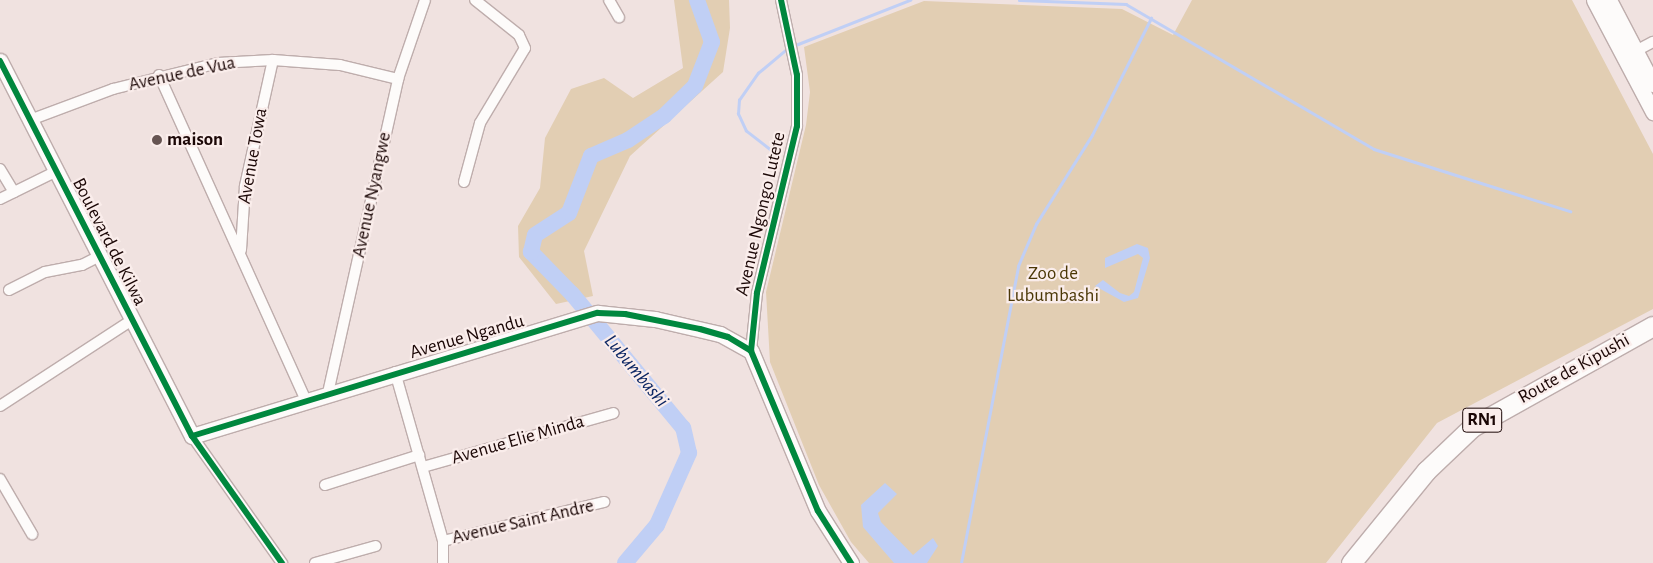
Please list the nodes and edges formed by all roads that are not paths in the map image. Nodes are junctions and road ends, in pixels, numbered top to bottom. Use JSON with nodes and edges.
{"nodes":[{"id":1,"x":425,"y":0,"type":"edge"},
{"id":2,"x":475,"y":0,"type":"edge"},
{"id":3,"x":610,"y":0,"type":"edge"},
{"id":4,"x":781,"y":0,"type":"edge"},
{"id":5,"x":1594,"y":0,"type":"edge"},
{"id":6,"x":1609,"y":0,"type":"edge"},
{"id":7,"x":619,"y":17,"type":"dead end"},
{"id":8,"x":1653,"y":42,"type":"edge"},
{"id":9,"x":1630,"y":54,"type":"junction"},
{"id":10,"x":273,"y":60,"type":"junction"},
{"id":11,"x":0,"y":61,"type":"edge"},
{"id":12,"x":159,"y":75,"type":"junction"},
{"id":13,"x":398,"y":79,"type":"junction"},
{"id":14,"x":1653,"y":84,"type":"edge"},
{"id":15,"x":1653,"y":112,"type":"edge"},
{"id":16,"x":30,"y":120,"type":"junction"},
{"id":17,"x":0,"y":169,"type":"edge"},
{"id":18,"x":56,"y":171,"type":"junction"},
{"id":19,"x":464,"y":182,"type":"dead end"},
{"id":20,"x":14,"y":192,"type":"junction"},
{"id":21,"x":0,"y":199,"type":"edge"},
{"id":22,"x":240,"y":253,"type":"junction"},
{"id":23,"x":102,"y":255,"type":"junction"},
{"id":24,"x":9,"y":290,"type":"dead end"},
{"id":25,"x":132,"y":320,"type":"junction"},
{"id":26,"x":1653,"y":326,"type":"edge"},
{"id":27,"x":751,"y":351,"type":"junction"},
{"id":28,"x":395,"y":372,"type":"junction"},
{"id":29,"x":328,"y":393,"type":"junction"},
{"id":30,"x":306,"y":400,"type":"junction"},
{"id":31,"x":0,"y":406,"type":"edge"},
{"id":32,"x":614,"y":414,"type":"dead end"},
{"id":33,"x":192,"y":436,"type":"junction"},
{"id":34,"x":419,"y":455,"type":"junction"},
{"id":35,"x":423,"y":467,"type":"junction"},
{"id":36,"x":0,"y":479,"type":"edge"},
{"id":37,"x":325,"y":485,"type":"dead end"},
{"id":38,"x":604,"y":502,"type":"dead end"},
{"id":39,"x":32,"y":534,"type":"dead end"},
{"id":40,"x":443,"y":541,"type":"junction"},
{"id":41,"x":376,"y":546,"type":"dead end"},
{"id":42,"x":1356,"y":561,"type":"edge"},
{"id":43,"x":282,"y":563,"type":"edge"},
{"id":44,"x":315,"y":563,"type":"edge"},
{"id":45,"x":443,"y":563,"type":"edge"},
{"id":46,"x":851,"y":563,"type":"edge"}],
"edges":[{"from":1,"to":13,"type":"street","name":"Avenue Nyangwe"},
{"from":2,"to":19,"type":"street"},
{"from":3,"to":7,"type":"street"},
{"from":4,"to":27,"type":"street","name":"Avenue Ngongo Lutete"},
{"from":5,"to":9,"type":"street"},
{"from":6,"to":9,"type":"street"},
{"from":8,"to":9,"type":"street"},
{"from":9,"to":14,"type":"street"},
{"from":9,"to":15,"type":"street"},
{"from":10,"to":12,"type":"street","name":"Avenue de Vua"},
{"from":10,"to":13,"type":"street","name":"Avenue de Vua"},
{"from":10,"to":22,"type":"street","name":"Avenue Towa"},
{"from":11,"to":16,"type":"street","name":"Boulevard de Kilwa"},
{"from":12,"to":16,"type":"street","name":"Avenue de Vua"},
{"from":12,"to":22,"type":"street","name":"Avenue Towa"},
{"from":13,"to":29,"type":"street","name":"Avenue Nyangwe"},
{"from":16,"to":18,"type":"street","name":"Boulevard de Kilwa"},
{"from":17,"to":20,"type":"street"},
{"from":18,"to":20,"type":"street"},
{"from":18,"to":23,"type":"street","name":"Boulevard de Kilwa"},
{"from":20,"to":21,"type":"street"},
{"from":22,"to":30,"type":"street","name":"Avenue Towa"},
{"from":23,"to":24,"type":"street"},
{"from":23,"to":25,"type":"street","name":"Boulevard de Kilwa"},
{"from":25,"to":31,"type":"street"},
{"from":25,"to":33,"type":"street","name":"Boulevard de Kilwa"},
{"from":26,"to":42,"type":"highway","name":"Route de Kipushi","number":"RN1"},
{"from":27,"to":28,"type":"street","name":"Avenue Ngandu"},
{"from":27,"to":46,"type":"street","name":"Avenue Ngongo Lutete"},
{"from":28,"to":29,"type":"street","name":"Avenue Ngandu"},
{"from":28,"to":34,"type":"street"},
{"from":29,"to":30,"type":"street","name":"Avenue Ngandu"},
{"from":30,"to":33,"type":"street","name":"Avenue Ngandu"},
{"from":32,"to":35,"type":"street","name":"Avenue Elie Minda"},
{"from":33,"to":43,"type":"street"},
{"from":34,"to":35,"type":"street"},
{"from":34,"to":37,"type":"street"},
{"from":35,"to":40,"type":"street"},
{"from":36,"to":39,"type":"street"},
{"from":38,"to":40,"type":"street","name":"Avenue Saint Andre"},
{"from":40,"to":45,"type":"street"},
{"from":41,"to":44,"type":"street"}]}
